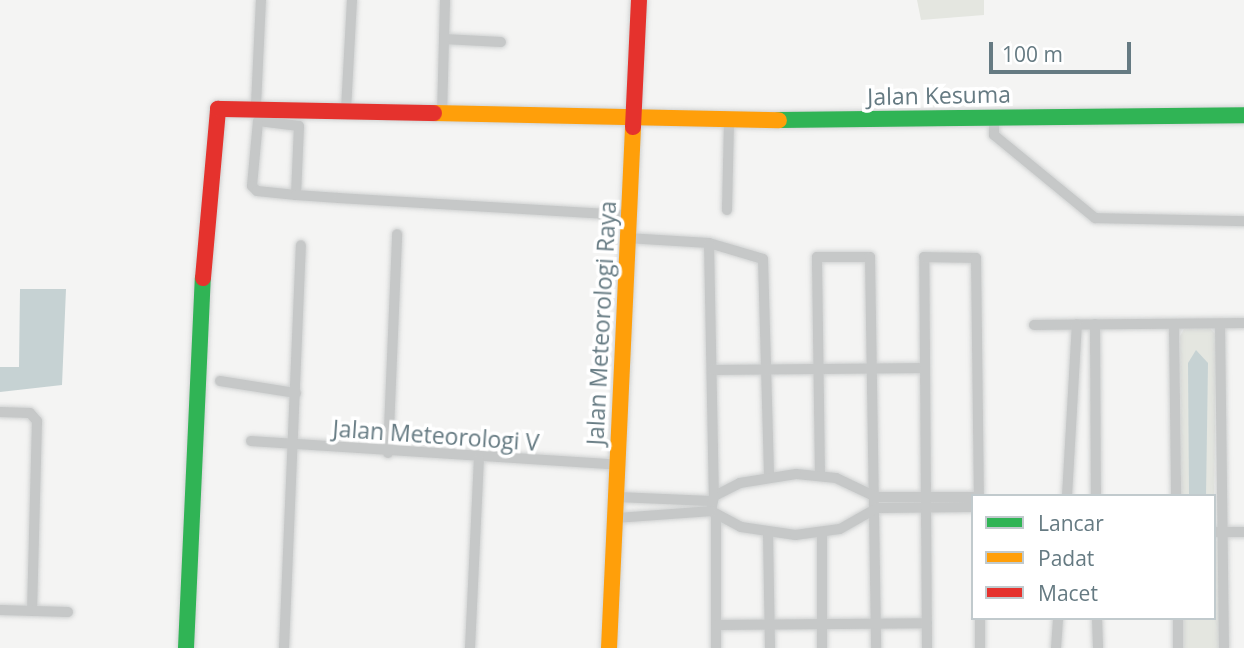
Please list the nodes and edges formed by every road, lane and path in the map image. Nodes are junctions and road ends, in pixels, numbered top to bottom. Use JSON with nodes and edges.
{"nodes":[{"id":1,"x":261,"y":0,"type":"edge"},
{"id":2,"x":352,"y":0,"type":"edge"},
{"id":3,"x":445,"y":0,"type":"edge"},
{"id":4,"x":639,"y":0,"type":"edge"},
{"id":5,"x":444,"y":39,"type":"junction"},
{"id":6,"x":501,"y":42,"type":"dead end"},
{"id":7,"x":256,"y":105,"type":"junction"},
{"id":8,"x":346,"y":110,"type":"junction"},
{"id":9,"x":442,"y":115,"type":"junction"},
{"id":10,"x":1244,"y":115,"type":"edge"},
{"id":11,"x":994,"y":117,"type":"junction"},
{"id":12,"x":729,"y":120,"type":"junction"},
{"id":13,"x":635,"y":122,"type":"junction"},
{"id":14,"x":296,"y":195,"type":"junction"},
{"id":15,"x":727,"y":210,"type":"dead end"},
{"id":16,"x":628,"y":215,"type":"junction"},
{"id":17,"x":1244,"y":221,"type":"edge"},
{"id":18,"x":397,"y":234,"type":"dead end"},
{"id":19,"x":627,"y":238,"type":"junction"},
{"id":20,"x":709,"y":243,"type":"junction"},
{"id":21,"x":301,"y":245,"type":"dead end"},
{"id":22,"x":1244,"y":323,"type":"edge"},
{"id":23,"x":1077,"y":324,"type":"junction"},
{"id":24,"x":1095,"y":324,"type":"junction"},
{"id":25,"x":1174,"y":324,"type":"junction"},
{"id":26,"x":1220,"y":324,"type":"junction"},
{"id":27,"x":1034,"y":325,"type":"dead end"},
{"id":28,"x":873,"y":368,"type":"junction"},
{"id":29,"x":925,"y":368,"type":"junction"},
{"id":30,"x":713,"y":369,"type":"junction"},
{"id":31,"x":769,"y":369,"type":"junction"},
{"id":32,"x":818,"y":369,"type":"junction"},
{"id":33,"x":220,"y":381,"type":"dead end"},
{"id":34,"x":296,"y":393,"type":"junction"},
{"id":35,"x":0,"y":412,"type":"edge"},
{"id":36,"x":251,"y":441,"type":"dead end"},
{"id":37,"x":295,"y":446,"type":"junction"},
{"id":38,"x":388,"y":453,"type":"junction"},
{"id":39,"x":479,"y":459,"type":"junction"},
{"id":40,"x":618,"y":465,"type":"junction"},
{"id":41,"x":820,"y":475,"type":"junction"},
{"id":42,"x":769,"y":478,"type":"junction"},
{"id":43,"x":979,"y":494,"type":"edge"},
{"id":44,"x":1067,"y":494,"type":"edge"},
{"id":45,"x":1096,"y":494,"type":"edge"},
{"id":46,"x":1176,"y":494,"type":"edge"},
{"id":47,"x":617,"y":497,"type":"junction"},
{"id":48,"x":971,"y":497,"type":"edge"},
{"id":49,"x":926,"y":502,"type":"junction"},
{"id":50,"x":876,"y":503,"type":"junction"},
{"id":51,"x":645,"y":506,"type":"junction"},
{"id":52,"x":713,"y":506,"type":"junction"},
{"id":53,"x":971,"y":507,"type":"edge"},
{"id":54,"x":616,"y":518,"type":"junction"},
{"id":55,"x":822,"y":532,"type":"junction"},
{"id":56,"x":1219,"y":532,"type":"edge"},
{"id":57,"x":1244,"y":532,"type":"edge"},
{"id":58,"x":768,"y":533,"type":"junction"},
{"id":59,"x":0,"y":610,"type":"edge"},
{"id":60,"x":32,"y":611,"type":"junction"},
{"id":61,"x":68,"y":612,"type":"dead end"},
{"id":62,"x":980,"y":620,"type":"edge"},
{"id":63,"x":1058,"y":620,"type":"edge"},
{"id":64,"x":1097,"y":620,"type":"edge"},
{"id":65,"x":1178,"y":620,"type":"edge"},
{"id":66,"x":770,"y":624,"type":"junction"},
{"id":67,"x":876,"y":624,"type":"junction"},
{"id":68,"x":927,"y":624,"type":"junction"},
{"id":69,"x":716,"y":625,"type":"junction"},
{"id":70,"x":822,"y":625,"type":"junction"},
{"id":71,"x":186,"y":648,"type":"edge"},
{"id":72,"x":284,"y":648,"type":"edge"},
{"id":73,"x":470,"y":648,"type":"edge"},
{"id":74,"x":609,"y":648,"type":"edge"},
{"id":75,"x":716,"y":648,"type":"edge"},
{"id":76,"x":770,"y":648,"type":"edge"},
{"id":77,"x":822,"y":648,"type":"edge"},
{"id":78,"x":876,"y":648,"type":"edge"},
{"id":79,"x":927,"y":648,"type":"edge"},
{"id":80,"x":980,"y":648,"type":"edge"},
{"id":81,"x":1056,"y":648,"type":"edge"},
{"id":82,"x":1098,"y":648,"type":"edge"},
{"id":83,"x":1178,"y":648,"type":"edge"},
{"id":84,"x":1224,"y":648,"type":"edge"}],
"edges":[{"from":1,"to":7,"type":"street"},
{"from":2,"to":8,"type":"street"},
{"from":3,"to":5,"type":"street"},
{"from":4,"to":13,"type":"street","name":"Jalan Meteorologi Raya"},
{"from":5,"to":6,"type":"street"},
{"from":5,"to":9,"type":"street"},
{"from":7,"to":8,"type":"street","name":"Jalan Kesuma"},
{"from":7,"to":71,"type":"street","name":"Jalan Kesuma"},
{"from":8,"to":9,"type":"street","name":"Jalan Kesuma"},
{"from":9,"to":13,"type":"street","name":"Jalan Kesuma"},
{"from":10,"to":11,"type":"street","name":"Jalan Kesuma"},
{"from":11,"to":12,"type":"street","name":"Jalan Kesuma"},
{"from":11,"to":17,"type":"street"},
{"from":12,"to":13,"type":"street","name":"Jalan Kesuma"},
{"from":12,"to":15,"type":"street"},
{"from":13,"to":16,"type":"street","name":"Jalan Meteorologi Raya"},
{"from":14,"to":14,"type":"street"},
{"from":14,"to":16,"type":"street"},
{"from":16,"to":19,"type":"street","name":"Jalan Meteorologi Raya"},
{"from":18,"to":38,"type":"street"},
{"from":19,"to":20,"type":"street"},
{"from":19,"to":40,"type":"street","name":"Jalan Meteorologi Raya"},
{"from":20,"to":30,"type":"street"},
{"from":20,"to":31,"type":"street"},
{"from":21,"to":34,"type":"street"},
{"from":22,"to":26,"type":"street"},
{"from":23,"to":24,"type":"street"},
{"from":23,"to":27,"type":"street"},
{"from":23,"to":44,"type":"street"},
{"from":24,"to":25,"type":"street"},
{"from":24,"to":45,"type":"street"},
{"from":25,"to":26,"type":"street"},
{"from":25,"to":46,"type":"street"},
{"from":26,"to":56,"type":"street"},
{"from":28,"to":29,"type":"street"},
{"from":28,"to":32,"type":"street"},
{"from":28,"to":32,"type":"street"},
{"from":28,"to":50,"type":"street"},
{"from":29,"to":43,"type":"street"},
{"from":29,"to":49,"type":"street"},
{"from":30,"to":31,"type":"street"},
{"from":30,"to":52,"type":"street"},
{"from":31,"to":32,"type":"street"},
{"from":31,"to":42,"type":"street"},
{"from":32,"to":41,"type":"street"},
{"from":33,"to":34,"type":"street"},
{"from":34,"to":37,"type":"street"},
{"from":35,"to":60,"type":"street"},
{"from":36,"to":37,"type":"street","name":"Jalan Meteorologi V"},
{"from":37,"to":38,"type":"street","name":"Jalan Meteorologi V"},
{"from":37,"to":72,"type":"street"},
{"from":38,"to":39,"type":"street","name":"Jalan Meteorologi V"},
{"from":39,"to":40,"type":"street","name":"Jalan Meteorologi V"},
{"from":39,"to":73,"type":"street"},
{"from":40,"to":47,"type":"street","name":"Jalan Meteorologi Raya"},
{"from":41,"to":42,"type":"street"},
{"from":41,"to":50,"type":"street"},
{"from":42,"to":52,"type":"street"},
{"from":47,"to":51,"type":"street"},
{"from":47,"to":54,"type":"street","name":"Jalan Meteorologi Raya"},
{"from":48,"to":49,"type":"street"},
{"from":49,"to":50,"type":"street"},
{"from":49,"to":53,"type":"street"},
{"from":49,"to":68,"type":"street"},
{"from":50,"to":55,"type":"street"},
{"from":50,"to":67,"type":"street"},
{"from":51,"to":52,"type":"street"},
{"from":51,"to":54,"type":"street"},
{"from":52,"to":58,"type":"street"},
{"from":52,"to":69,"type":"street"},
{"from":54,"to":74,"type":"street","name":"Jalan Meteorologi Raya"},
{"from":55,"to":58,"type":"street"},
{"from":55,"to":70,"type":"street"},
{"from":56,"to":57,"type":"street"},
{"from":56,"to":84,"type":"street"},
{"from":58,"to":66,"type":"street"},
{"from":59,"to":60,"type":"street"},
{"from":60,"to":61,"type":"street"},
{"from":62,"to":80,"type":"street"},
{"from":63,"to":81,"type":"street"},
{"from":64,"to":82,"type":"street"},
{"from":65,"to":83,"type":"street"},
{"from":66,"to":69,"type":"street"},
{"from":66,"to":70,"type":"street"},
{"from":66,"to":76,"type":"street"},
{"from":67,"to":68,"type":"street"},
{"from":67,"to":70,"type":"street"},
{"from":67,"to":78,"type":"street"},
{"from":68,"to":79,"type":"street"},
{"from":69,"to":75,"type":"street"},
{"from":70,"to":77,"type":"street"}]}
